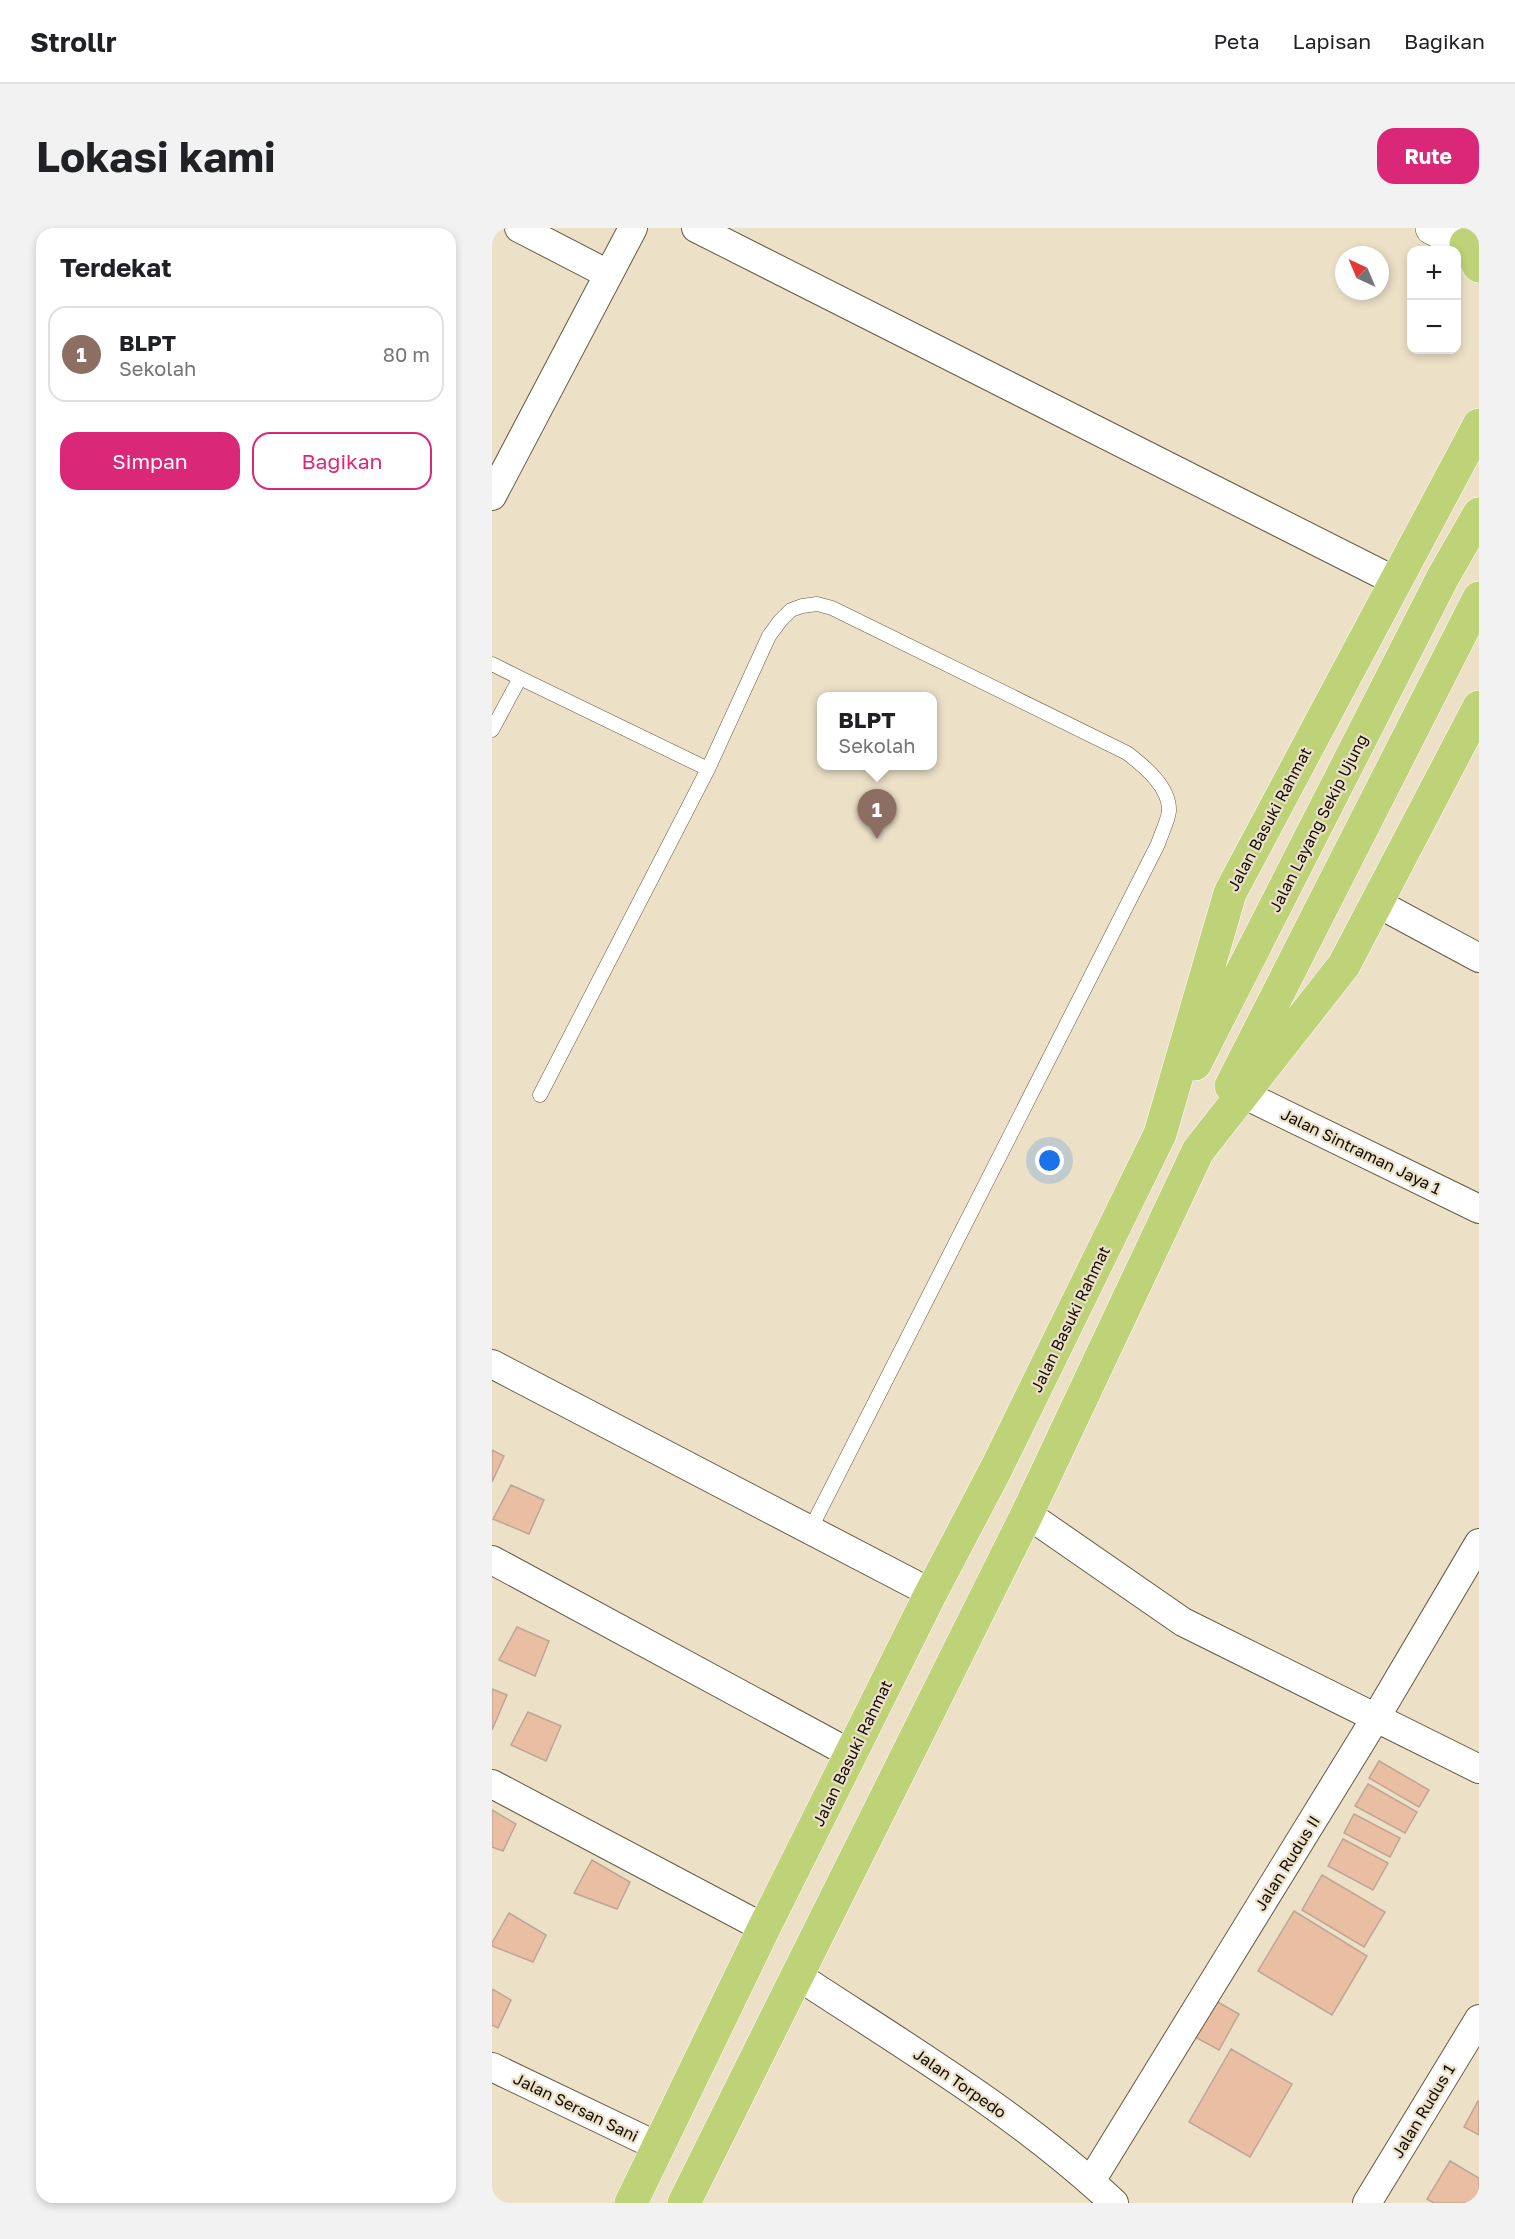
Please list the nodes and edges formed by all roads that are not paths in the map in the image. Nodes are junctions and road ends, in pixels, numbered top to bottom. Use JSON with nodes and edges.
{"nodes":[{"id":1,"x":519,"y":228,"type":"edge"},
{"id":2,"x":633,"y":228,"type":"edge"},
{"id":3,"x":696,"y":228,"type":"edge"},
{"id":4,"x":1432,"y":228,"type":"edge"},
{"id":5,"x":1476,"y":252,"type":"edge"},
{"id":6,"x":608,"y":274,"type":"junction"},
{"id":7,"x":1479,"y":425,"type":"edge"},
{"id":8,"x":493,"y":492,"type":"edge"},
{"id":9,"x":1479,"y":514,"type":"edge"},
{"id":10,"x":1395,"y":581,"type":"junction"},
{"id":11,"x":1479,"y":598,"type":"edge"},
{"id":12,"x":492,"y":664,"type":"edge"},
{"id":13,"x":520,"y":678,"type":"junction"},
{"id":14,"x":1479,"y":707,"type":"edge"},
{"id":15,"x":492,"y":730,"type":"edge"},
{"id":16,"x":708,"y":769,"type":"junction"},
{"id":17,"x":1377,"y":903,"type":"junction"},
{"id":18,"x":1479,"y":958,"type":"edge"},
{"id":19,"x":1243,"y":1094,"type":"junction"},
{"id":20,"x":540,"y":1095,"type":"dead end"},
{"id":21,"x":1160,"y":1134,"type":"junction"},
{"id":22,"x":1198,"y":1151,"type":"junction"},
{"id":23,"x":1479,"y":1209,"type":"edge"},
{"id":24,"x":492,"y":1365,"type":"edge"},
{"id":25,"x":1026,"y":1514,"type":"junction"},
{"id":26,"x":810,"y":1530,"type":"junction"},
{"id":27,"x":1479,"y":1543,"type":"edge"},
{"id":28,"x":492,"y":1560,"type":"edge"},
{"id":29,"x":931,"y":1593,"type":"junction"},
{"id":30,"x":1375,"y":1719,"type":"junction"},
{"id":31,"x":851,"y":1754,"type":"junction"},
{"id":32,"x":1479,"y":1769,"type":"edge"},
{"id":33,"x":492,"y":1784,"type":"edge"},
{"id":34,"x":764,"y":1928,"type":"junction"},
{"id":35,"x":798,"y":1976,"type":"junction"},
{"id":36,"x":1479,"y":2019,"type":"edge"},
{"id":37,"x":492,"y":2067,"type":"edge"},
{"id":38,"x":659,"y":2147,"type":"junction"},
{"id":39,"x":1091,"y":2181,"type":"junction"},
{"id":40,"x":631,"y":2203,"type":"edge"},
{"id":41,"x":684,"y":2203,"type":"edge"},
{"id":42,"x":1114,"y":2203,"type":"edge"},
{"id":43,"x":1366,"y":2203,"type":"edge"}],
"edges":[{"from":1,"to":6,"type":"street"},
{"from":2,"to":6,"type":"street"},
{"from":3,"to":10,"type":"street"},
{"from":4,"to":5,"type":"street"},
{"from":6,"to":8,"type":"street"},
{"from":7,"to":10,"type":"highway","name":"Jalan Basuki Rahmat"},
{"from":9,"to":21,"type":"highway","name":"Jalan Layang Sekip Ujung"},
{"from":10,"to":21,"type":"highway","name":"Jalan Basuki Rahmat"},
{"from":11,"to":22,"type":"highway"},
{"from":12,"to":13,"type":"lane"},
{"from":13,"to":15,"type":"lane"},
{"from":13,"to":16,"type":"lane"},
{"from":14,"to":17,"type":"highway"},
{"from":16,"to":20,"type":"lane"},
{"from":16,"to":26,"type":"lane"},
{"from":17,"to":18,"type":"street"},
{"from":17,"to":19,"type":"highway"},
{"from":19,"to":22,"type":"highway"},
{"from":19,"to":23,"type":"street","name":"Jalan Sintraman Jaya 1"},
{"from":21,"to":29,"type":"highway","name":"Jalan Basuki Rahmat"},
{"from":22,"to":25,"type":"highway"},
{"from":24,"to":26,"type":"street"},
{"from":25,"to":30,"type":"street"},
{"from":25,"to":35,"type":"highway"},
{"from":26,"to":29,"type":"street"},
{"from":27,"to":30,"type":"street","name":"Jalan Rudus II"},
{"from":28,"to":31,"type":"street"},
{"from":29,"to":31,"type":"highway","name":"Jalan Basuki Rahmat"},
{"from":30,"to":32,"type":"street"},
{"from":30,"to":39,"type":"street","name":"Jalan Rudus II"},
{"from":31,"to":34,"type":"highway","name":"Jalan Basuki Rahmat"},
{"from":33,"to":34,"type":"street"},
{"from":34,"to":38,"type":"highway","name":"Jalan Basuki Rahmat"},
{"from":35,"to":39,"type":"street","name":"Jalan Torpedo"},
{"from":35,"to":41,"type":"highway"},
{"from":36,"to":43,"type":"street","name":"Jalan Rudus 1"},
{"from":37,"to":38,"type":"street","name":"Jalan Sersan Sani"},
{"from":38,"to":40,"type":"highway","name":"Jalan Basuki Rahmat"},
{"from":39,"to":42,"type":"street","name":"Jalan Torpedo"}]}
